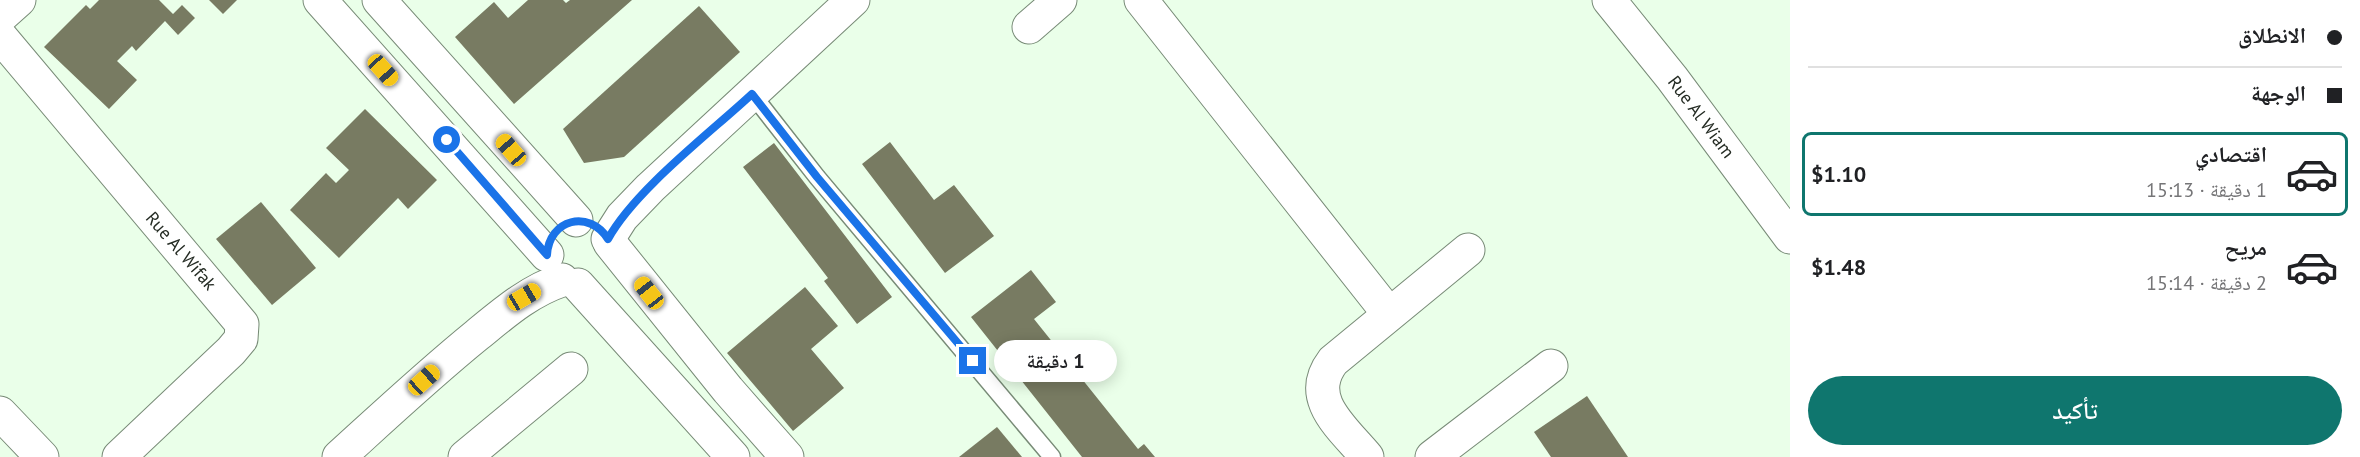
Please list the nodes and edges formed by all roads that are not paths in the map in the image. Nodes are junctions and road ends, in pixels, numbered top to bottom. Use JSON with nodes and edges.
{"nodes":[{"id":1,"x":19,"y":0,"type":"edge"},
{"id":2,"x":320,"y":0,"type":"edge"},
{"id":3,"x":379,"y":0,"type":"edge"},
{"id":4,"x":853,"y":0,"type":"edge"},
{"id":5,"x":1060,"y":0,"type":"edge"},
{"id":6,"x":1141,"y":0,"type":"edge"},
{"id":7,"x":1609,"y":0,"type":"edge"},
{"id":8,"x":0,"y":17,"type":"edge"},
{"id":9,"x":1029,"y":27,"type":"dead end"},
{"id":10,"x":0,"y":36,"type":"edge"},
{"id":11,"x":752,"y":94,"type":"junction"},
{"id":12,"x":598,"y":232,"type":"junction"},
{"id":13,"x":1790,"y":237,"type":"edge"},
{"id":14,"x":1468,"y":250,"type":"dead end"},
{"id":15,"x":559,"y":271,"type":"junction"},
{"id":16,"x":1389,"y":314,"type":"junction"},
{"id":17,"x":1551,"y":366,"type":"dead end"},
{"id":18,"x":571,"y":369,"type":"dead end"},
{"id":19,"x":0,"y":413,"type":"edge"},
{"id":20,"x":42,"y":457,"type":"edge"},
{"id":21,"x":119,"y":457,"type":"edge"},
{"id":22,"x":339,"y":457,"type":"edge"},
{"id":23,"x":465,"y":457,"type":"edge"},
{"id":24,"x":733,"y":457,"type":"edge"},
{"id":25,"x":787,"y":457,"type":"edge"},
{"id":26,"x":1052,"y":457,"type":"edge"},
{"id":27,"x":1367,"y":457,"type":"edge"},
{"id":28,"x":1432,"y":457,"type":"edge"}],
"edges":[{"from":1,"to":8,"type":"street"},
{"from":2,"to":15,"type":"street"},
{"from":3,"to":12,"type":"street"},
{"from":4,"to":11,"type":"street"},
{"from":5,"to":9,"type":"street"},
{"from":6,"to":16,"type":"street"},
{"from":7,"to":13,"type":"street","name":"Rue Al Wiam"},
{"from":10,"to":21,"type":"street","name":"Rue Al Wifak"},
{"from":11,"to":12,"type":"street"},
{"from":11,"to":26,"type":"lane"},
{"from":12,"to":15,"type":"street"},
{"from":12,"to":15,"type":"street"},
{"from":12,"to":25,"type":"street"},
{"from":14,"to":16,"type":"street"},
{"from":15,"to":22,"type":"street"},
{"from":15,"to":24,"type":"street"},
{"from":16,"to":27,"type":"street"},
{"from":17,"to":28,"type":"street"},
{"from":18,"to":23,"type":"street"},
{"from":19,"to":20,"type":"street"}]}
